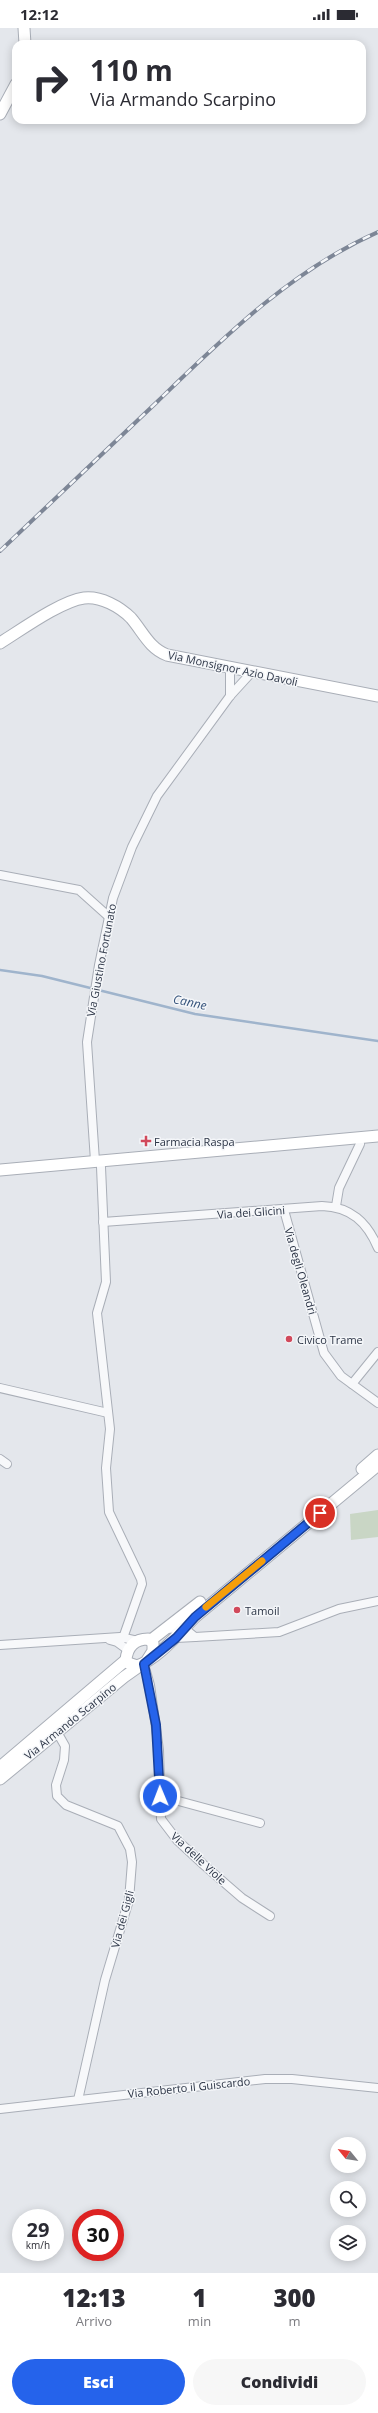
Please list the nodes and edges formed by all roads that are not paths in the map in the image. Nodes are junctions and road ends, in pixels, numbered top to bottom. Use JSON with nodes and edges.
{"nodes":[{"id":1,"x":24,"y":28,"type":"edge"},
{"id":2,"x":25,"y":40,"type":"edge"},
{"id":3,"x":12,"y":92,"type":"edge"},
{"id":4,"x":0,"y":114,"type":"edge"},
{"id":5,"x":0,"y":643,"type":"edge"},
{"id":6,"x":230,"y":668,"type":"junction"},
{"id":7,"x":251,"y":673,"type":"junction"},
{"id":8,"x":230,"y":696,"type":"junction"},
{"id":9,"x":378,"y":696,"type":"edge"},
{"id":10,"x":0,"y":875,"type":"edge"},
{"id":11,"x":108,"y":916,"type":"junction"},
{"id":12,"x":378,"y":1136,"type":"edge"},
{"id":13,"x":378,"y":1143,"type":"edge"},
{"id":14,"x":360,"y":1144,"type":"junction"},
{"id":15,"x":98,"y":1164,"type":"junction"},
{"id":16,"x":0,"y":1170,"type":"edge"},
{"id":17,"x":0,"y":1176,"type":"edge"},
{"id":18,"x":336,"y":1206,"type":"junction"},
{"id":19,"x":284,"y":1210,"type":"junction"},
{"id":20,"x":103,"y":1222,"type":"junction"},
{"id":21,"x":378,"y":1248,"type":"edge"},
{"id":22,"x":378,"y":1352,"type":"edge"},
{"id":23,"x":352,"y":1384,"type":"junction"},
{"id":24,"x":0,"y":1388,"type":"edge"},
{"id":25,"x":378,"y":1403,"type":"edge"},
{"id":26,"x":108,"y":1413,"type":"junction"},
{"id":27,"x":378,"y":1455,"type":"edge"},
{"id":28,"x":378,"y":1465,"type":"edge"},
{"id":29,"x":378,"y":1601,"type":"edge"},
{"id":30,"x":184,"y":1628,"type":"junction"},
{"id":31,"x":164,"y":1629,"type":"junction"},
{"id":32,"x":195,"y":1637,"type":"junction"},
{"id":33,"x":123,"y":1638,"type":"junction"},
{"id":34,"x":176,"y":1638,"type":"junction"},
{"id":35,"x":106,"y":1640,"type":"junction"},
{"id":36,"x":151,"y":1640,"type":"junction"},
{"id":37,"x":138,"y":1641,"type":"junction"},
{"id":38,"x":0,"y":1645,"type":"edge"},
{"id":39,"x":127,"y":1655,"type":"junction"},
{"id":40,"x":144,"y":1663,"type":"junction"},
{"id":41,"x":57,"y":1732,"type":"junction"},
{"id":42,"x":0,"y":1767,"type":"edge"},
{"id":43,"x":0,"y":1779,"type":"edge"},
{"id":44,"x":160,"y":1796,"type":"junction"},
{"id":45,"x":260,"y":1823,"type":"dead end"},
{"id":46,"x":270,"y":1916,"type":"dead end"},
{"id":47,"x":378,"y":2088,"type":"edge"},
{"id":48,"x":78,"y":2100,"type":"junction"},
{"id":49,"x":0,"y":2109,"type":"edge"}],
"edges":[{"from":1,"to":2,"type":"street"},
{"from":3,"to":4,"type":"street"},
{"from":5,"to":6,"type":"street","name":"Via Monsignor Azio Davoli"},
{"from":6,"to":7,"type":"street","name":"Via Monsignor Azio Davoli"},
{"from":6,"to":8,"type":"street"},
{"from":7,"to":8,"type":"street","name":"Via Giustino Fortunato"},
{"from":7,"to":9,"type":"street","name":"Via Monsignor Azio Davoli"},
{"from":8,"to":11,"type":"street","name":"Via Giustino Fortunato"},
{"from":10,"to":11,"type":"street"},
{"from":11,"to":15,"type":"street","name":"Via Giustino Fortunato"},
{"from":12,"to":15,"type":"street"},
{"from":13,"to":14,"type":"street"},
{"from":14,"to":15,"type":"street"},
{"from":14,"to":18,"type":"street"},
{"from":15,"to":16,"type":"street"},
{"from":15,"to":17,"type":"street"},
{"from":15,"to":20,"type":"street","name":"Via Giustino Fortunato"},
{"from":18,"to":19,"type":"street","name":"Via dei Glicini"},
{"from":18,"to":21,"type":"street","name":"Via dei Glicini"},
{"from":19,"to":20,"type":"street","name":"Via dei Glicini"},
{"from":19,"to":23,"type":"street","name":"Via degli Oleandri"},
{"from":20,"to":26,"type":"street","name":"Via Giustino Fortunato"},
{"from":22,"to":23,"type":"street"},
{"from":23,"to":25,"type":"street","name":"Via degli Oleandri"},
{"from":24,"to":26,"type":"street"},
{"from":26,"to":33,"type":"street","name":"Via Giustino Fortunato"},
{"from":27,"to":31,"type":"street"},
{"from":28,"to":30,"type":"street","name":"Via Armando Scarpino"},
{"from":29,"to":32,"type":"street"},
{"from":30,"to":31,"type":"street"},
{"from":30,"to":32,"type":"street"},
{"from":30,"to":34,"type":"street","name":"Via Armando Scarpino"},
{"from":31,"to":36,"type":"street"},
{"from":32,"to":34,"type":"street"},
{"from":33,"to":35,"type":"street"},
{"from":33,"to":37,"type":"street"},
{"from":34,"to":40,"type":"street","name":"Via Armando Scarpino"},
{"from":35,"to":38,"type":"street"},
{"from":35,"to":39,"type":"street"},
{"from":36,"to":37,"type":"street"},
{"from":36,"to":40,"type":"street"},
{"from":37,"to":39,"type":"street","name":"Via Armando Scarpino"},
{"from":39,"to":40,"type":"street"},
{"from":39,"to":42,"type":"street","name":"Via Armando Scarpino"},
{"from":40,"to":41,"type":"street","name":"Via Armando Scarpino"},
{"from":40,"to":44,"type":"street","name":"Via delle Viole"},
{"from":41,"to":43,"type":"street","name":"Via Armando Scarpino"},
{"from":41,"to":48,"type":"street","name":"Via dei Gigli"},
{"from":44,"to":45,"type":"street"},
{"from":44,"to":46,"type":"street","name":"Via delle Viole"},
{"from":47,"to":48,"type":"street","name":"Via Roberto il Guiscardo"},
{"from":48,"to":49,"type":"street","name":"Via Roberto il Guiscardo"}]}
